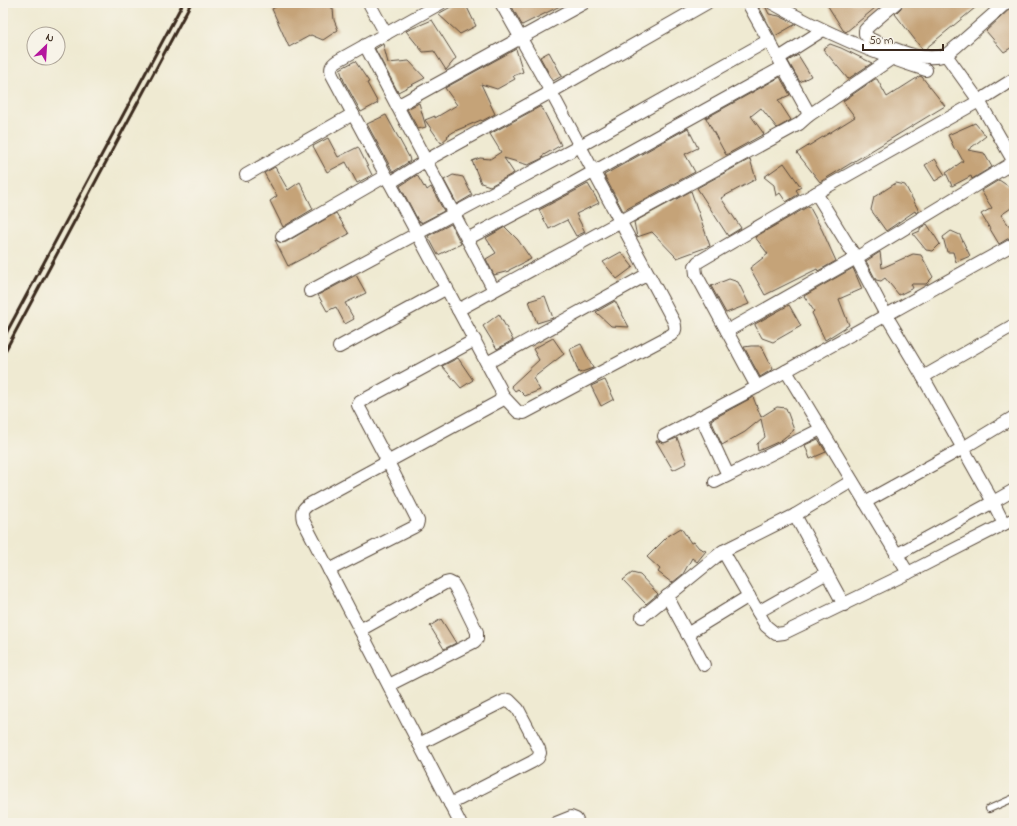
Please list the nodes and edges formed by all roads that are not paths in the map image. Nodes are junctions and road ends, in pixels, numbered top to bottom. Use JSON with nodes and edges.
{"nodes":[{"id":1,"x":369,"y":3,"type":"edge"},
{"id":2,"x":441,"y":3,"type":"edge"},
{"id":3,"x":501,"y":3,"type":"edge"},
{"id":4,"x":584,"y":3,"type":"edge"},
{"id":5,"x":707,"y":3,"type":"edge"},
{"id":6,"x":748,"y":3,"type":"edge"},
{"id":7,"x":772,"y":3,"type":"edge"},
{"id":8,"x":896,"y":3,"type":"edge"},
{"id":9,"x":1006,"y":3,"type":"edge"},
{"id":10,"x":823,"y":30,"type":"junction"},
{"id":11,"x":386,"y":34,"type":"junction"},
{"id":12,"x":521,"y":38,"type":"junction"},
{"id":13,"x":768,"y":40,"type":"junction"},
{"id":14,"x":365,"y":45,"type":"junction"},
{"id":15,"x":946,"y":55,"type":"junction"},
{"id":16,"x":891,"y":59,"type":"junction"},
{"id":17,"x":781,"y":63,"type":"junction"},
{"id":18,"x":926,"y":70,"type":"dead end"},
{"id":19,"x":1014,"y":79,"type":"edge"},
{"id":20,"x":551,"y":92,"type":"junction"},
{"id":21,"x":979,"y":101,"type":"junction"},
{"id":22,"x":397,"y":106,"type":"junction"},
{"id":23,"x":353,"y":114,"type":"junction"},
{"id":24,"x":808,"y":116,"type":"junction"},
{"id":25,"x":580,"y":146,"type":"junction"},
{"id":26,"x":426,"y":161,"type":"junction"},
{"id":27,"x":1014,"y":162,"type":"edge"},
{"id":28,"x":594,"y":172,"type":"junction"},
{"id":29,"x":246,"y":175,"type":"dead end"},
{"id":30,"x":388,"y":180,"type":"junction"},
{"id":31,"x":816,"y":193,"type":"junction"},
{"id":32,"x":454,"y":214,"type":"junction"},
{"id":33,"x":621,"y":222,"type":"junction"},
{"id":34,"x":418,"y":234,"type":"junction"},
{"id":35,"x":282,"y":236,"type":"dead end"},
{"id":36,"x":467,"y":240,"type":"junction"},
{"id":37,"x":1014,"y":244,"type":"edge"},
{"id":38,"x":856,"y":258,"type":"junction"},
{"id":39,"x":648,"y":274,"type":"junction"},
{"id":40,"x":447,"y":288,"type":"junction"},
{"id":41,"x":494,"y":290,"type":"junction"},
{"id":42,"x":310,"y":291,"type":"dead end"},
{"id":43,"x":458,"y":310,"type":"junction"},
{"id":44,"x":886,"y":315,"type":"junction"},
{"id":45,"x":1014,"y":326,"type":"edge"},
{"id":46,"x":727,"y":331,"type":"junction"},
{"id":47,"x":475,"y":340,"type":"junction"},
{"id":48,"x":339,"y":347,"type":"dead end"},
{"id":49,"x":487,"y":363,"type":"junction"},
{"id":50,"x":786,"y":371,"type":"junction"},
{"id":51,"x":923,"y":377,"type":"junction"},
{"id":52,"x":757,"y":387,"type":"junction"},
{"id":53,"x":502,"y":395,"type":"junction"},
{"id":54,"x":701,"y":417,"type":"junction"},
{"id":55,"x":1014,"y":417,"type":"edge"},
{"id":56,"x":821,"y":429,"type":"junction"},
{"id":57,"x":664,"y":436,"type":"dead end"},
{"id":58,"x":963,"y":448,"type":"junction"},
{"id":59,"x":388,"y":462,"type":"junction"},
{"id":60,"x":728,"y":475,"type":"junction"},
{"id":61,"x":852,"y":481,"type":"junction"},
{"id":62,"x":715,"y":482,"type":"dead end"},
{"id":63,"x":1014,"y":490,"type":"edge"},
{"id":64,"x":865,"y":502,"type":"junction"},
{"id":65,"x":993,"y":502,"type":"junction"},
{"id":66,"x":795,"y":515,"type":"junction"},
{"id":67,"x":1009,"y":522,"type":"edge"},
{"id":68,"x":723,"y":551,"type":"junction"},
{"id":69,"x":896,"y":555,"type":"junction"},
{"id":70,"x":329,"y":570,"type":"junction"},
{"id":71,"x":827,"y":573,"type":"junction"},
{"id":72,"x":908,"y":574,"type":"junction"},
{"id":73,"x":667,"y":596,"type":"junction"},
{"id":74,"x":749,"y":596,"type":"junction"},
{"id":75,"x":844,"y":605,"type":"junction"},
{"id":76,"x":758,"y":612,"type":"junction"},
{"id":77,"x":642,"y":617,"type":"dead end"},
{"id":78,"x":360,"y":630,"type":"junction"},
{"id":79,"x":687,"y":634,"type":"junction"},
{"id":80,"x":704,"y":665,"type":"dead end"},
{"id":81,"x":389,"y":685,"type":"junction"},
{"id":82,"x":419,"y":744,"type":"junction"},
{"id":83,"x":1014,"y":798,"type":"edge"},
{"id":84,"x":450,"y":804,"type":"junction"},
{"id":85,"x":989,"y":809,"type":"dead end"},
{"id":86,"x":460,"y":823,"type":"edge"},
{"id":87,"x":556,"y":823,"type":"edge"},
{"id":88,"x":578,"y":823,"type":"edge"}],
"edges":[{"from":1,"to":11,"type":"street"},
{"from":2,"to":11,"type":"street"},
{"from":3,"to":12,"type":"street"},
{"from":4,"to":12,"type":"street"},
{"from":5,"to":20,"type":"street"},
{"from":6,"to":13,"type":"street"},
{"from":7,"to":10,"type":"street"},
{"from":8,"to":15,"type":"street"},
{"from":9,"to":15,"type":"street"},
{"from":10,"to":16,"type":"street"},
{"from":10,"to":17,"type":"street"},
{"from":11,"to":14,"type":"street"},
{"from":12,"to":20,"type":"street"},
{"from":12,"to":22,"type":"street"},
{"from":13,"to":17,"type":"street"},
{"from":13,"to":25,"type":"street"},
{"from":14,"to":22,"type":"street"},
{"from":14,"to":23,"type":"street"},
{"from":15,"to":21,"type":"street"},
{"from":16,"to":18,"type":"street"},
{"from":16,"to":24,"type":"street"},
{"from":17,"to":24,"type":"street"},
{"from":17,"to":28,"type":"street"},
{"from":19,"to":21,"type":"street"},
{"from":20,"to":25,"type":"street"},
{"from":20,"to":26,"type":"street"},
{"from":21,"to":27,"type":"street"},
{"from":21,"to":31,"type":"street"},
{"from":22,"to":26,"type":"street"},
{"from":23,"to":29,"type":"street"},
{"from":23,"to":30,"type":"street"},
{"from":24,"to":33,"type":"street"},
{"from":25,"to":28,"type":"street"},
{"from":25,"to":32,"type":"street"},
{"from":26,"to":30,"type":"street"},
{"from":26,"to":32,"type":"street"},
{"from":27,"to":38,"type":"street"},
{"from":28,"to":33,"type":"street"},
{"from":28,"to":36,"type":"street"},
{"from":30,"to":34,"type":"street"},
{"from":30,"to":35,"type":"street"},
{"from":31,"to":38,"type":"street"},
{"from":31,"to":46,"type":"street"},
{"from":32,"to":34,"type":"street"},
{"from":32,"to":36,"type":"street"},
{"from":33,"to":39,"type":"street"},
{"from":33,"to":41,"type":"street"},
{"from":34,"to":40,"type":"street"},
{"from":34,"to":42,"type":"street"},
{"from":36,"to":41,"type":"street"},
{"from":37,"to":44,"type":"street"},
{"from":38,"to":44,"type":"street"},
{"from":38,"to":46,"type":"street"},
{"from":39,"to":49,"type":"street"},
{"from":39,"to":53,"type":"street"},
{"from":40,"to":43,"type":"street"},
{"from":40,"to":48,"type":"street"},
{"from":41,"to":43,"type":"street"},
{"from":43,"to":47,"type":"street"},
{"from":44,"to":50,"type":"street"},
{"from":44,"to":51,"type":"street"},
{"from":45,"to":51,"type":"street"},
{"from":46,"to":52,"type":"street"},
{"from":47,"to":49,"type":"street"},
{"from":47,"to":59,"type":"street"},
{"from":49,"to":53,"type":"street"},
{"from":50,"to":52,"type":"street"},
{"from":50,"to":56,"type":"street"},
{"from":51,"to":58,"type":"street"},
{"from":52,"to":54,"type":"street"},
{"from":53,"to":59,"type":"street"},
{"from":54,"to":57,"type":"street"},
{"from":54,"to":60,"type":"street"},
{"from":55,"to":58,"type":"street"},
{"from":56,"to":60,"type":"street"},
{"from":56,"to":61,"type":"street"},
{"from":58,"to":64,"type":"street"},
{"from":58,"to":65,"type":"street"},
{"from":59,"to":70,"type":"street"},
{"from":59,"to":70,"type":"street"},
{"from":60,"to":62,"type":"street"},
{"from":61,"to":64,"type":"street"},
{"from":61,"to":66,"type":"street"},
{"from":63,"to":65,"type":"street"},
{"from":64,"to":69,"type":"street"},
{"from":65,"to":67,"type":"street"},
{"from":65,"to":69,"type":"street"},
{"from":66,"to":68,"type":"street"},
{"from":66,"to":71,"type":"street"},
{"from":67,"to":72,"type":"street"},
{"from":68,"to":73,"type":"street"},
{"from":68,"to":74,"type":"street"},
{"from":69,"to":72,"type":"street"},
{"from":70,"to":78,"type":"street"},
{"from":71,"to":75,"type":"street"},
{"from":71,"to":76,"type":"street"},
{"from":72,"to":75,"type":"street"},
{"from":73,"to":77,"type":"street"},
{"from":73,"to":79,"type":"street"},
{"from":74,"to":76,"type":"street"},
{"from":74,"to":79,"type":"street"},
{"from":75,"to":76,"type":"street"},
{"from":78,"to":81,"type":"street"},
{"from":78,"to":81,"type":"street"},
{"from":79,"to":80,"type":"street"},
{"from":81,"to":82,"type":"street"},
{"from":82,"to":84,"type":"street"},
{"from":82,"to":84,"type":"street"},
{"from":83,"to":85,"type":"lane"},
{"from":84,"to":86,"type":"street"},
{"from":87,"to":88,"type":"street"}]}
